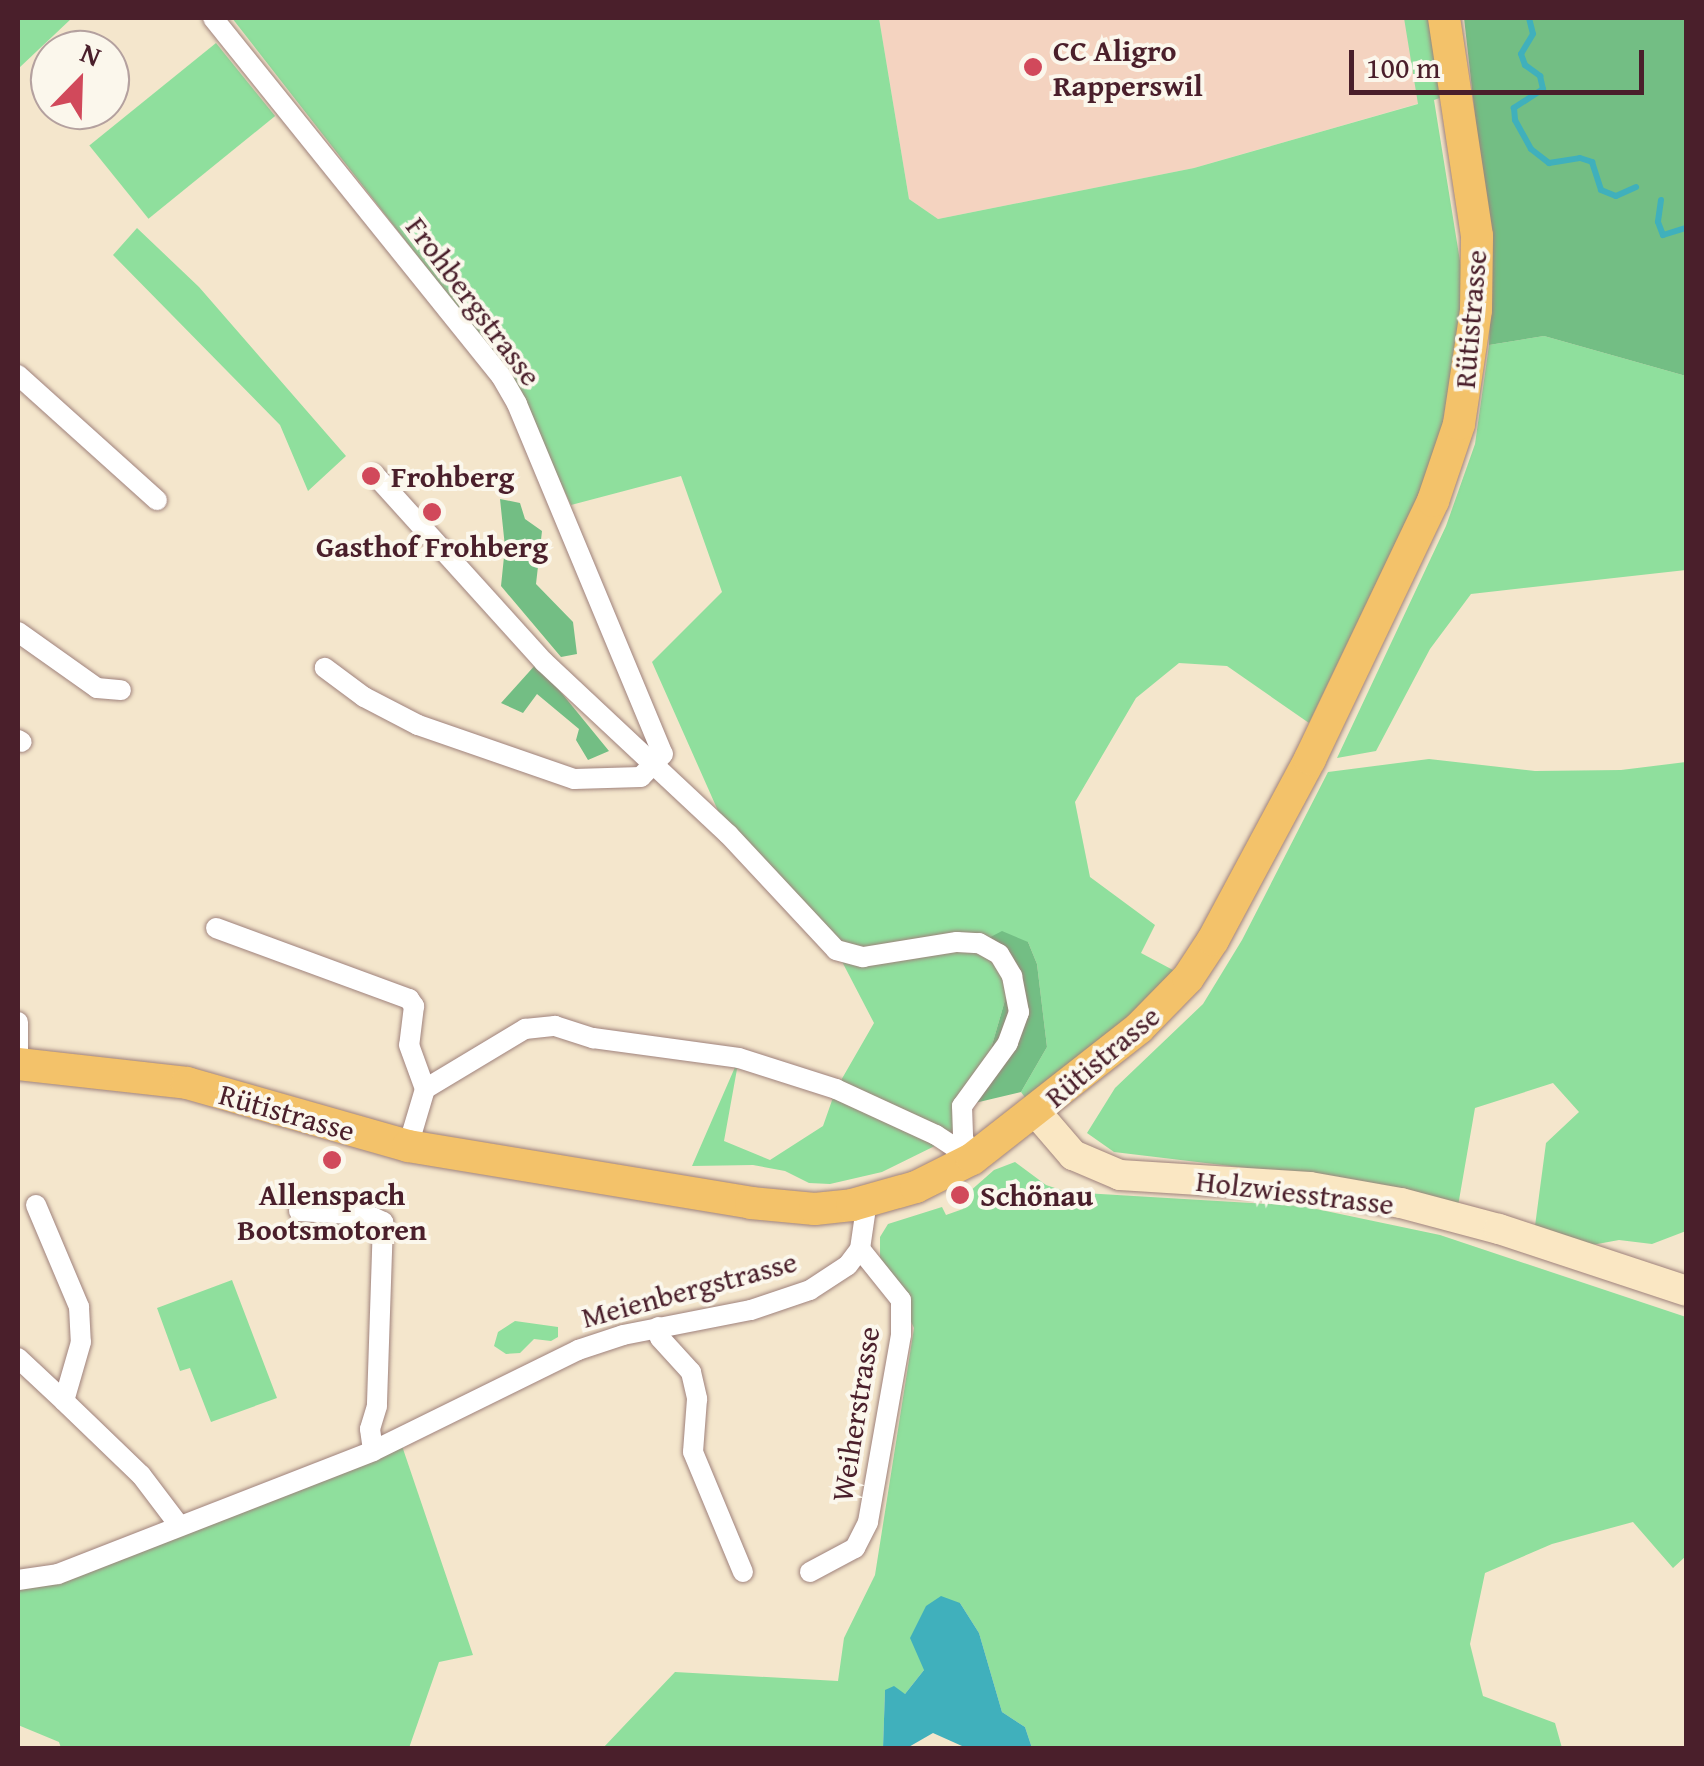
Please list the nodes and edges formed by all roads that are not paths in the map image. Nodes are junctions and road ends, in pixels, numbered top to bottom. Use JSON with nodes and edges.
{"nodes":[{"id":1,"x":213,"y":18,"type":"edge"},
{"id":2,"x":1444,"y":18,"type":"edge"},
{"id":3,"x":18,"y":375,"type":"edge"},
{"id":4,"x":375,"y":475,"type":"dead end"},
{"id":5,"x":157,"y":500,"type":"dead end"},
{"id":6,"x":18,"y":632,"type":"edge"},
{"id":7,"x":325,"y":668,"type":"dead end"},
{"id":8,"x":121,"y":690,"type":"dead end"},
{"id":9,"x":653,"y":766,"type":"junction"},
{"id":10,"x":216,"y":928,"type":"dead end"},
{"id":11,"x":18,"y":1022,"type":"edge"},
{"id":12,"x":18,"y":1062,"type":"edge"},
{"id":13,"x":425,"y":1088,"type":"junction"},
{"id":14,"x":1036,"y":1112,"type":"junction"},
{"id":15,"x":408,"y":1146,"type":"junction"},
{"id":16,"x":972,"y":1159,"type":"junction"},
{"id":17,"x":867,"y":1200,"type":"junction"},
{"id":18,"x":36,"y":1205,"type":"dead end"},
{"id":19,"x":298,"y":1211,"type":"dead end"},
{"id":20,"x":860,"y":1250,"type":"junction"},
{"id":21,"x":1686,"y":1291,"type":"edge"},
{"id":22,"x":658,"y":1327,"type":"junction"},
{"id":23,"x":18,"y":1358,"type":"edge"},
{"id":24,"x":64,"y":1400,"type":"junction"},
{"id":25,"x":373,"y":1451,"type":"junction"},
{"id":26,"x":179,"y":1525,"type":"junction"},
{"id":27,"x":743,"y":1572,"type":"dead end"},
{"id":28,"x":810,"y":1572,"type":"dead end"},
{"id":29,"x":18,"y":1580,"type":"edge"}],
"edges":[{"from":1,"to":9,"type":"street","name":"Frohbergstrasse"},
{"from":2,"to":14,"type":"main road","name":"Rütistrasse"},
{"from":3,"to":5,"type":"street"},
{"from":4,"to":9,"type":"street"},
{"from":6,"to":8,"type":"street"},
{"from":7,"to":9,"type":"street"},
{"from":9,"to":16,"type":"street"},
{"from":10,"to":13,"type":"street"},
{"from":11,"to":12,"type":"street"},
{"from":12,"to":15,"type":"main road","name":"Rütistrasse"},
{"from":13,"to":15,"type":"street"},
{"from":13,"to":16,"type":"street"},
{"from":14,"to":16,"type":"main road","name":"Rütistrasse"},
{"from":14,"to":21,"type":"street","name":"Holzwiesstrasse"},
{"from":15,"to":17,"type":"main road","name":"Rütistrasse"},
{"from":16,"to":17,"type":"main road","name":"Rütistrasse"},
{"from":17,"to":20,"type":"street"},
{"from":18,"to":24,"type":"street"},
{"from":19,"to":25,"type":"street"},
{"from":20,"to":22,"type":"street","name":"Meienbergstrasse"},
{"from":20,"to":28,"type":"street","name":"Weiherstrasse"},
{"from":22,"to":25,"type":"street","name":"Meienbergstrasse"},
{"from":22,"to":27,"type":"street"},
{"from":23,"to":24,"type":"street"},
{"from":24,"to":26,"type":"street"},
{"from":25,"to":26,"type":"street","name":"Meienbergstrasse"},
{"from":26,"to":29,"type":"street","name":"Meienbergstrasse"}]}
